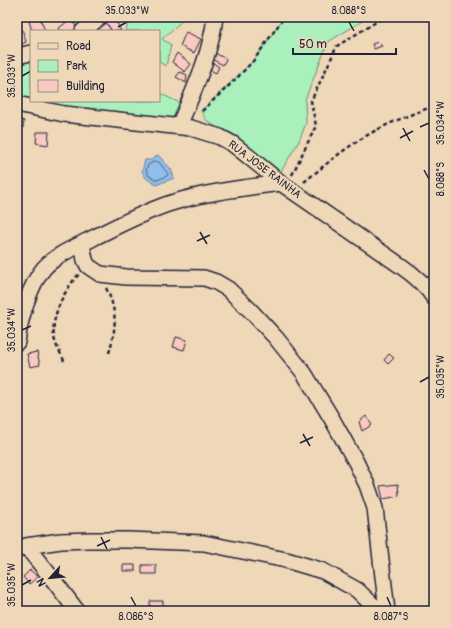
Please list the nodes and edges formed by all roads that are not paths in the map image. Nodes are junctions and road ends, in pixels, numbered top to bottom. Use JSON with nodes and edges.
{"nodes":[{"id":1,"x":100,"y":17,"type":"edge"},
{"id":2,"x":216,"y":17,"type":"edge"},
{"id":3,"x":84,"y":30,"type":"edge"},
{"id":4,"x":30,"y":54,"type":"edge"},
{"id":5,"x":17,"y":56,"type":"edge"},
{"id":6,"x":17,"y":104,"type":"edge"},
{"id":7,"x":185,"y":127,"type":"junction"},
{"id":8,"x":287,"y":187,"type":"junction"},
{"id":9,"x":82,"y":244,"type":"junction"},
{"id":10,"x":434,"y":298,"type":"edge"},
{"id":11,"x":17,"y":342,"type":"edge"},
{"id":12,"x":21,"y":548,"type":"edge"},
{"id":13,"x":77,"y":611,"type":"edge"},
{"id":14,"x":379,"y":611,"type":"edge"},
{"id":15,"x":387,"y":611,"type":"edge"}],
"edges":[{"from":1,"to":3,"type":"street"},
{"from":2,"to":7,"type":"street"},
{"from":4,"to":5,"type":"street"},
{"from":6,"to":7,"type":"street","name":"RUA JOSE RAINHA"},
{"from":7,"to":8,"type":"street","name":"RUA JOSE RAINHA"},
{"from":8,"to":9,"type":"street"},
{"from":8,"to":10,"type":"street","name":"RUA JOSE RAINHA"},
{"from":9,"to":11,"type":"street"},
{"from":9,"to":15,"type":"street"},
{"from":12,"to":13,"type":"street"},
{"from":12,"to":14,"type":"street"}]}
